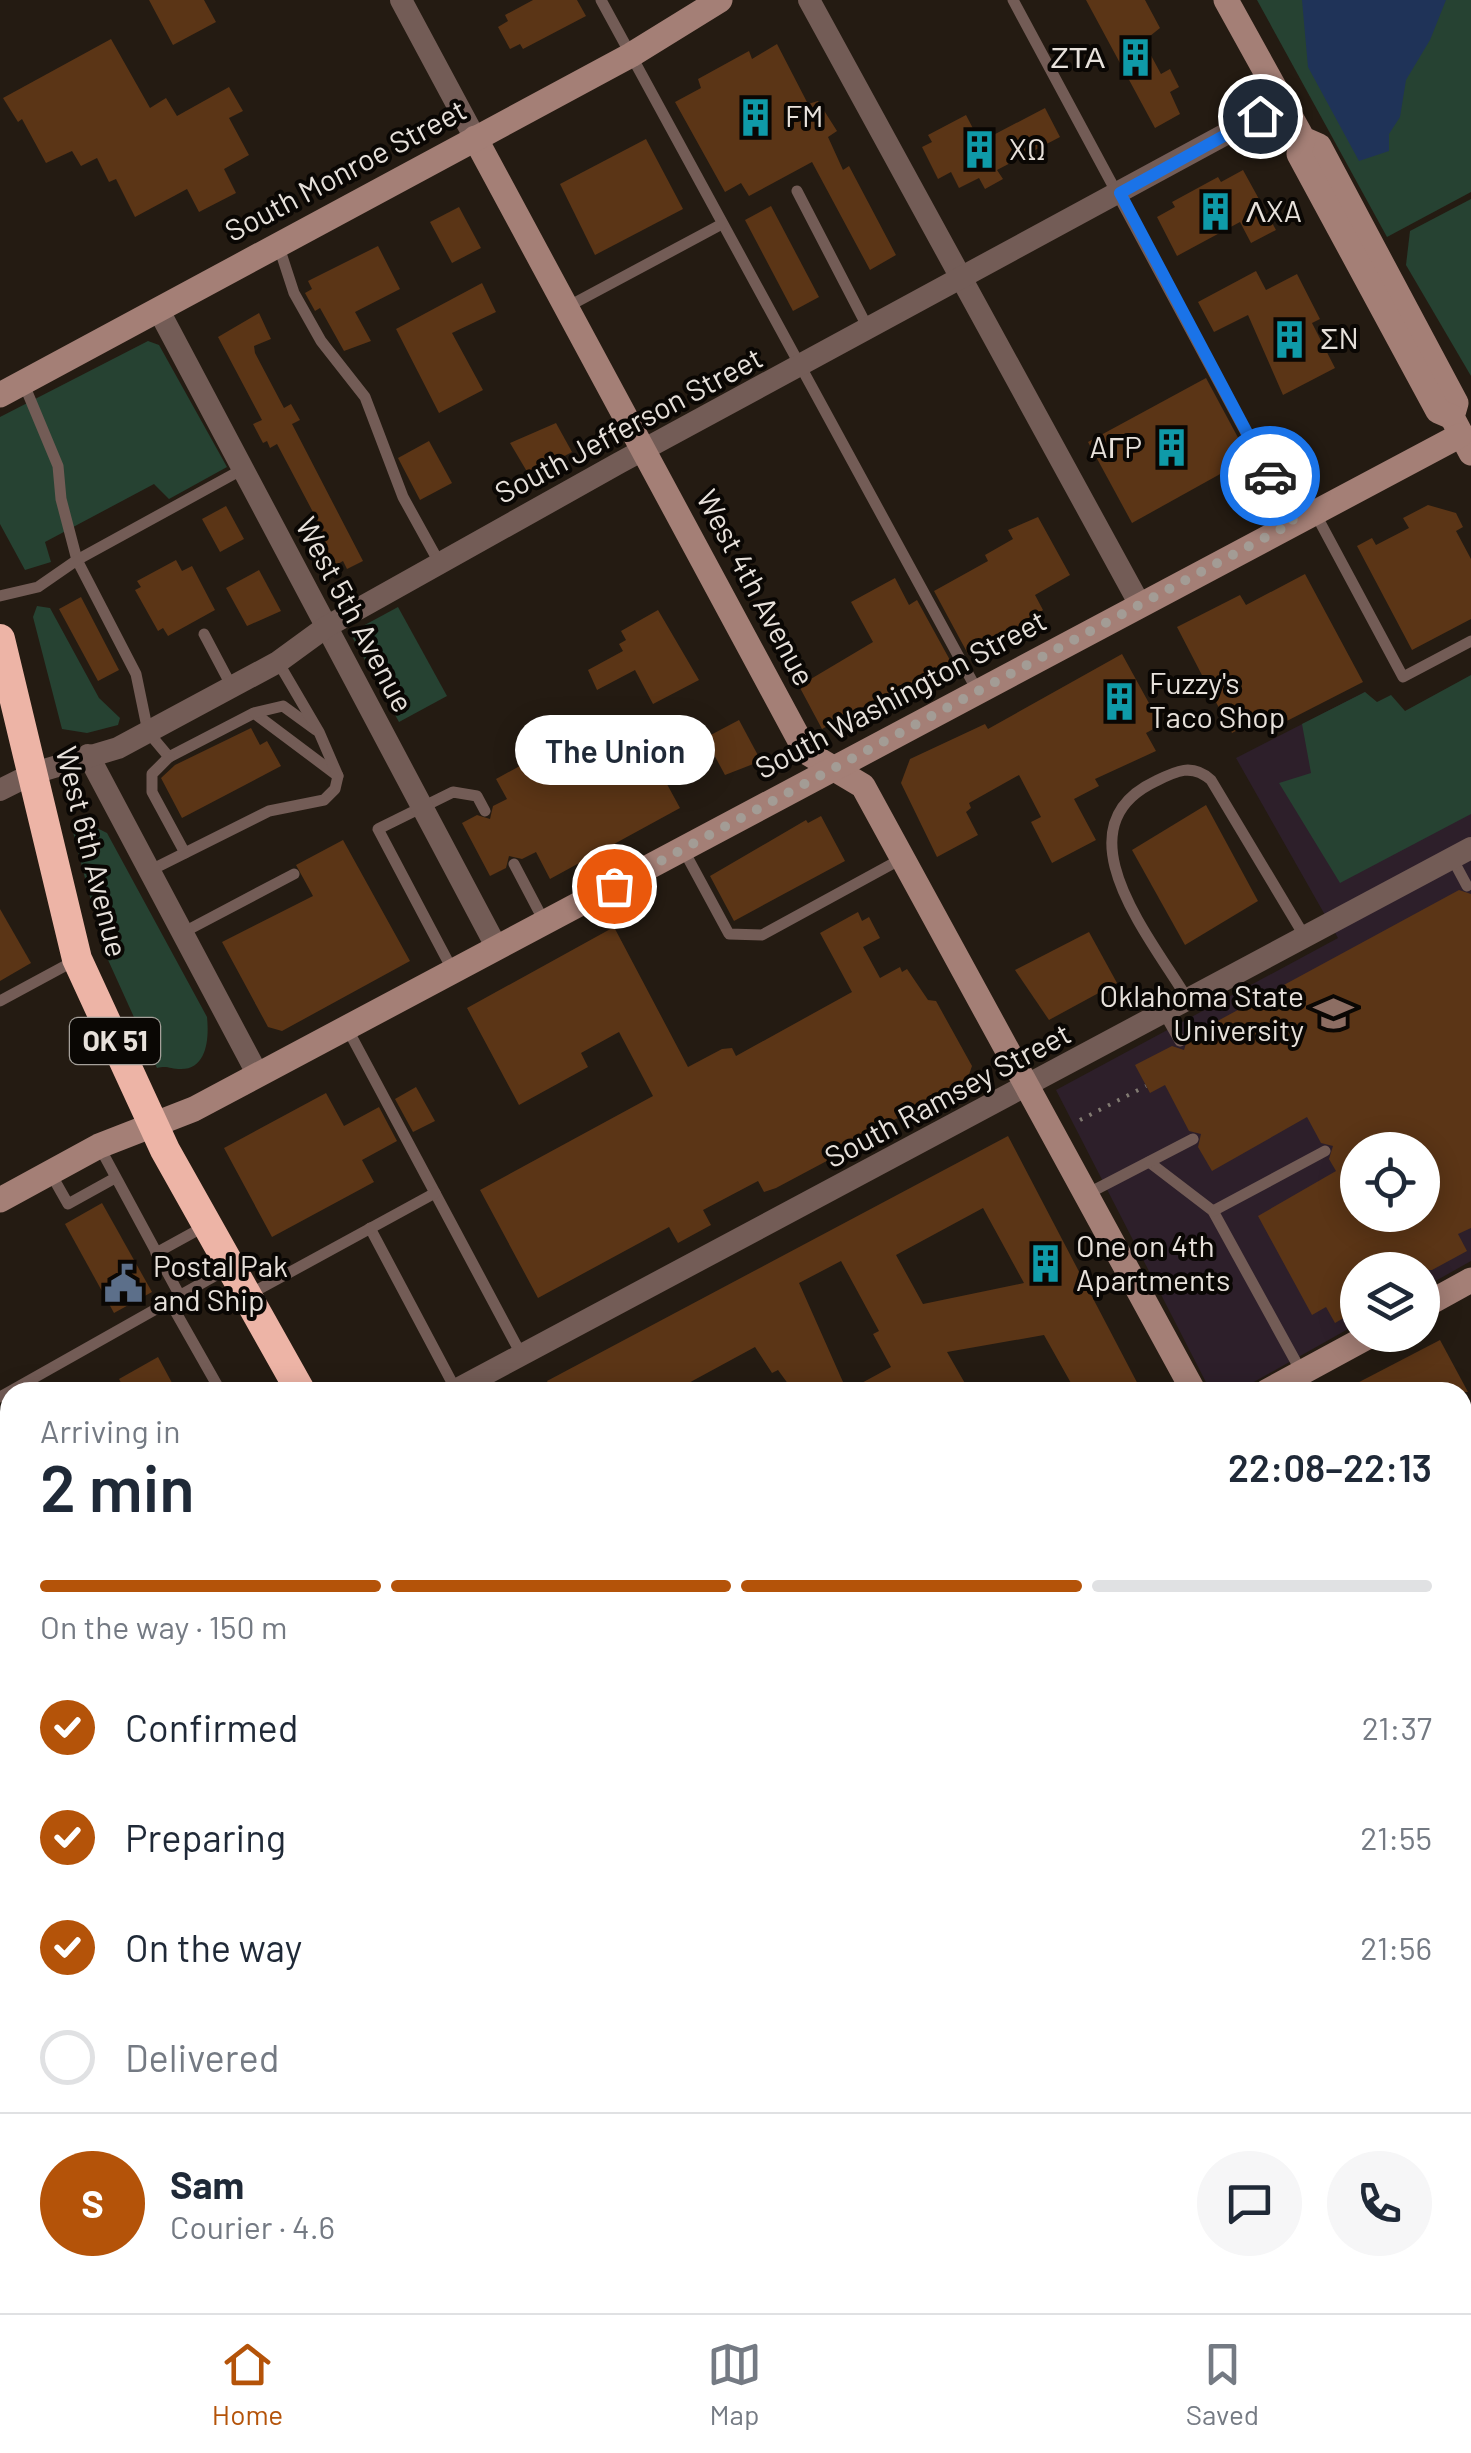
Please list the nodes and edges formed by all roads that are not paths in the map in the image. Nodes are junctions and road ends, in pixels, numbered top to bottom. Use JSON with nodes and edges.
{"nodes":[{"id":1,"x":401,"y":0,"type":"edge"},
{"id":2,"x":601,"y":0,"type":"edge"},
{"id":3,"x":720,"y":0,"type":"edge"},
{"id":4,"x":809,"y":0,"type":"edge"},
{"id":5,"x":1013,"y":0,"type":"edge"},
{"id":6,"x":1226,"y":0,"type":"edge"},
{"id":7,"x":631,"y":55,"type":"junction"},
{"id":8,"x":1283,"y":104,"type":"junction"},
{"id":9,"x":475,"y":138,"type":"junction"},
{"id":10,"x":797,"y":191,"type":"dead end"},
{"id":11,"x":1120,"y":193,"type":"junction"},
{"id":12,"x":722,"y":224,"type":"junction"},
{"id":13,"x":278,"y":244,"type":"junction"},
{"id":14,"x":959,"y":280,"type":"junction"},
{"id":15,"x":567,"y":307,"type":"junction"},
{"id":16,"x":158,"y":309,"type":"junction"},
{"id":17,"x":869,"y":330,"type":"junction"},
{"id":18,"x":800,"y":368,"type":"junction"},
{"id":19,"x":12,"y":389,"type":"edge"},
{"id":20,"x":1461,"y":435,"type":"edge"},
{"id":21,"x":646,"y":452,"type":"junction"},
{"id":22,"x":242,"y":469,"type":"junction"},
{"id":23,"x":1304,"y":517,"type":"junction"},
{"id":24,"x":76,"y":560,"type":"junction"},
{"id":25,"x":440,"y":564,"type":"junction"},
{"id":26,"x":0,"y":596,"type":"edge"},
{"id":27,"x":1138,"y":603,"type":"junction"},
{"id":28,"x":326,"y":627,"type":"junction"},
{"id":29,"x":204,"y":634,"type":"dead end"},
{"id":30,"x":0,"y":639,"type":"edge"},
{"id":31,"x":1471,"y":641,"type":"edge"},
{"id":32,"x":278,"y":662,"type":"junction"},
{"id":33,"x":232,"y":687,"type":"junction"},
{"id":34,"x":978,"y":692,"type":"junction"},
{"id":35,"x":254,"y":713,"type":"junction"},
{"id":36,"x":148,"y":732,"type":"junction"},
{"id":37,"x":320,"y":732,"type":"junction"},
{"id":38,"x":88,"y":755,"type":"junction"},
{"id":39,"x":169,"y":757,"type":"junction"},
{"id":40,"x":835,"y":769,"type":"junction"},
{"id":41,"x":34,"y":773,"type":"junction"},
{"id":42,"x":338,"y":776,"type":"junction"},
{"id":43,"x":0,"y":790,"type":"edge"},
{"id":44,"x":422,"y":806,"type":"junction"},
{"id":45,"x":485,"y":810,"type":"dead end"},
{"id":46,"x":683,"y":850,"type":"junction"},
{"id":47,"x":185,"y":853,"type":"junction"},
{"id":48,"x":1461,"y":853,"type":"edge"},
{"id":49,"x":903,"y":858,"type":"junction"},
{"id":50,"x":514,"y":864,"type":"dead end"},
{"id":51,"x":151,"y":870,"type":"junction"},
{"id":52,"x":294,"y":874,"type":"dead end"},
{"id":53,"x":1467,"y":886,"type":"dead end"},
{"id":54,"x":545,"y":922,"type":"junction"},
{"id":55,"x":184,"y":932,"type":"junction"},
{"id":56,"x":1305,"y":938,"type":"junction"},
{"id":57,"x":497,"y":948,"type":"junction"},
{"id":58,"x":78,"y":959,"type":"junction"},
{"id":59,"x":453,"y":972,"type":"junction"},
{"id":60,"x":0,"y":1000,"type":"edge"},
{"id":61,"x":1188,"y":1000,"type":"junction"},
{"id":62,"x":1164,"y":1013,"type":"junction"},
{"id":63,"x":347,"y":1028,"type":"junction"},
{"id":64,"x":1180,"y":1041,"type":"dead end"},
{"id":65,"x":258,"y":1075,"type":"junction"},
{"id":66,"x":1026,"y":1088,"type":"junction"},
{"id":67,"x":153,"y":1123,"type":"junction"},
{"id":68,"x":1193,"y":1139,"type":"dead end"},
{"id":69,"x":99,"y":1146,"type":"junction"},
{"id":70,"x":1325,"y":1151,"type":"dead end"},
{"id":71,"x":1149,"y":1162,"type":"junction"},
{"id":72,"x":50,"y":1174,"type":"junction"},
{"id":73,"x":115,"y":1178,"type":"junction"},
{"id":74,"x":435,"y":1193,"type":"junction"},
{"id":75,"x":1085,"y":1195,"type":"junction"},
{"id":76,"x":0,"y":1200,"type":"edge"},
{"id":77,"x":1213,"y":1211,"type":"junction"},
{"id":78,"x":207,"y":1224,"type":"junction"},
{"id":79,"x":370,"y":1228,"type":"junction"},
{"id":80,"x":156,"y":1253,"type":"junction"},
{"id":81,"x":230,"y":1268,"type":"junction"},
{"id":82,"x":1471,"y":1280,"type":"edge"},
{"id":83,"x":246,"y":1296,"type":"junction"},
{"id":84,"x":1440,"y":1296,"type":"edge"},
{"id":85,"x":175,"y":1299,"type":"junction"},
{"id":86,"x":1340,"y":1352,"type":"edge"},
{"id":87,"x":521,"y":1354,"type":"junction"},
{"id":88,"x":1302,"y":1373,"type":"junction"},
{"id":89,"x":27,"y":1382,"type":"edge"},
{"id":90,"x":215,"y":1382,"type":"edge"},
{"id":91,"x":295,"y":1382,"type":"edge"},
{"id":92,"x":449,"y":1382,"type":"edge"},
{"id":93,"x":488,"y":1382,"type":"edge"},
{"id":94,"x":1188,"y":1382,"type":"edge"},
{"id":95,"x":1285,"y":1382,"type":"edge"}],
"edges":[{"from":1,"to":9,"type":"street","name":"West 4th Avenue"},
{"from":2,"to":7,"type":"lane"},
{"from":3,"to":7,"type":"street","name":"South Monroe Street"},
{"from":4,"to":14,"type":"street"},
{"from":5,"to":11,"type":"lane"},
{"from":6,"to":8,"type":"street"},
{"from":7,"to":9,"type":"street","name":"South Monroe Street"},
{"from":7,"to":12,"type":"lane"},
{"from":8,"to":11,"type":"street","name":"South Jefferson Street"},
{"from":8,"to":20,"type":"street"},
{"from":9,"to":13,"type":"street","name":"South Monroe Street"},
{"from":9,"to":15,"type":"street","name":"West 4th Avenue"},
{"from":10,"to":17,"type":"lane"},
{"from":11,"to":14,"type":"street","name":"South Jefferson Street"},
{"from":11,"to":23,"type":"lane"},
{"from":12,"to":15,"type":"lane"},
{"from":12,"to":18,"type":"lane"},
{"from":13,"to":16,"type":"street","name":"South Monroe Street"},
{"from":13,"to":25,"type":"lane"},
{"from":14,"to":17,"type":"street","name":"South Jefferson Street"},
{"from":14,"to":27,"type":"street"},
{"from":15,"to":21,"type":"street","name":"West 4th Avenue"},
{"from":16,"to":19,"type":"street","name":"South Monroe Street"},
{"from":16,"to":22,"type":"street","name":"West 5th Avenue"},
{"from":17,"to":18,"type":"street","name":"South Jefferson Street"},
{"from":18,"to":21,"type":"street","name":"South Jefferson Street"},
{"from":18,"to":34,"type":"lane"},
{"from":19,"to":24,"type":"lane"},
{"from":20,"to":23,"type":"street","name":"South Washington Street"},
{"from":21,"to":25,"type":"street","name":"South Jefferson Street"},
{"from":21,"to":40,"type":"street","name":"West 4th Avenue"},
{"from":22,"to":24,"type":"lane"},
{"from":22,"to":28,"type":"street","name":"West 5th Avenue"},
{"from":23,"to":27,"type":"street","name":"South Washington Street"},
{"from":23,"to":31,"type":"lane"},
{"from":24,"to":26,"type":"lane"},
{"from":24,"to":36,"type":"lane"},
{"from":25,"to":28,"type":"street","name":"South Jefferson Street"},
{"from":27,"to":34,"type":"street","name":"South Washington Street"},
{"from":28,"to":32,"type":"street","name":"South Jefferson Street"},
{"from":28,"to":44,"type":"street","name":"West 5th Avenue"},
{"from":29,"to":33,"type":"lane"},
{"from":30,"to":41,"type":"highway","name":"West 6th Avenue","number":"OK 51"},
{"from":32,"to":33,"type":"street","name":"South Jefferson Street"},
{"from":32,"to":37,"type":"lane"},
{"from":33,"to":36,"type":"street","name":"South Jefferson Street"},
{"from":34,"to":40,"type":"street","name":"South Washington Street"},
{"from":35,"to":37,"type":"lane"},
{"from":35,"to":39,"type":"lane"},
{"from":35,"to":42,"type":"lane"},
{"from":36,"to":38,"type":"street","name":"South Jefferson Street"},
{"from":36,"to":39,"type":"lane"},
{"from":37,"to":42,"type":"lane"},
{"from":38,"to":41,"type":"street","name":"South Jefferson Street"},
{"from":38,"to":51,"type":"street"},
{"from":39,"to":47,"type":"lane"},
{"from":40,"to":46,"type":"street","name":"South Washington Street"},
{"from":40,"to":49,"type":"street","name":"West 4th Avenue"},
{"from":41,"to":43,"type":"street","name":"South Jefferson Street"},
{"from":41,"to":58,"type":"highway","name":"West 6th Avenue","number":"OK 51"},
{"from":42,"to":47,"type":"lane"},
{"from":44,"to":45,"type":"lane"},
{"from":44,"to":57,"type":"street","name":"West 5th Avenue"},
{"from":44,"to":59,"type":"lane"},
{"from":46,"to":49,"type":"lane"},
{"from":46,"to":54,"type":"street","name":"South Washington Street"},
{"from":47,"to":51,"type":"lane"},
{"from":48,"to":53,"type":"lane"},
{"from":48,"to":56,"type":"street","name":"South Ramsey Street"},
{"from":49,"to":66,"type":"street","name":"West 4th Avenue"},
{"from":50,"to":54,"type":"lane"},
{"from":51,"to":55,"type":"street"},
{"from":52,"to":55,"type":"lane"},
{"from":54,"to":57,"type":"street","name":"South Washington Street"},
{"from":55,"to":65,"type":"street"},
{"from":56,"to":61,"type":"street","name":"South Ramsey Street"},
{"from":56,"to":61,"type":"lane"},
{"from":57,"to":59,"type":"street","name":"South Washington Street"},
{"from":58,"to":60,"type":"lane"},
{"from":58,"to":67,"type":"highway","name":"West 6th Avenue","number":"OK 51"},
{"from":59,"to":63,"type":"street","name":"South Washington Street"},
{"from":61,"to":62,"type":"street","name":"South Ramsey Street"},
{"from":62,"to":64,"type":"lane"},
{"from":62,"to":66,"type":"street","name":"South Ramsey Street"},
{"from":63,"to":65,"type":"street","name":"South Washington Street"},
{"from":63,"to":74,"type":"lane"},
{"from":65,"to":67,"type":"street","name":"South Washington Street"},
{"from":66,"to":75,"type":"street","name":"West 4th Avenue"},
{"from":66,"to":87,"type":"street","name":"South Ramsey Street"},
{"from":67,"to":69,"type":"street","name":"South Washington Street"},
{"from":67,"to":78,"type":"highway","name":"West 6th Avenue","number":"OK 51"},
{"from":68,"to":71,"type":"lane"},
{"from":69,"to":72,"type":"street","name":"South Washington Street"},
{"from":69,"to":73,"type":"lane"},
{"from":70,"to":77,"type":"lane"},
{"from":71,"to":75,"type":"lane"},
{"from":71,"to":77,"type":"lane"},
{"from":72,"to":73,"type":"lane"},
{"from":72,"to":76,"type":"street","name":"South Washington Street"},
{"from":73,"to":80,"type":"lane"},
{"from":74,"to":79,"type":"lane"},
{"from":74,"to":87,"type":"lane"},
{"from":75,"to":94,"type":"street","name":"West 4th Avenue"},
{"from":77,"to":88,"type":"lane"},
{"from":78,"to":80,"type":"lane"},
{"from":78,"to":81,"type":"highway","name":"West 6th Avenue","number":"OK 51"},
{"from":79,"to":83,"type":"lane"},
{"from":79,"to":92,"type":"lane"},
{"from":80,"to":85,"type":"lane"},
{"from":81,"to":83,"type":"highway","name":"West 6th Avenue","number":"OK 51"},
{"from":81,"to":85,"type":"lane"},
{"from":82,"to":84,"type":"street"},
{"from":83,"to":91,"type":"highway","name":"West 6th Avenue","number":"OK 51"},
{"from":85,"to":89,"type":"lane"},
{"from":85,"to":90,"type":"lane"},
{"from":86,"to":88,"type":"street"},
{"from":87,"to":93,"type":"street","name":"South Ramsey Street"},
{"from":88,"to":95,"type":"street"}]}
